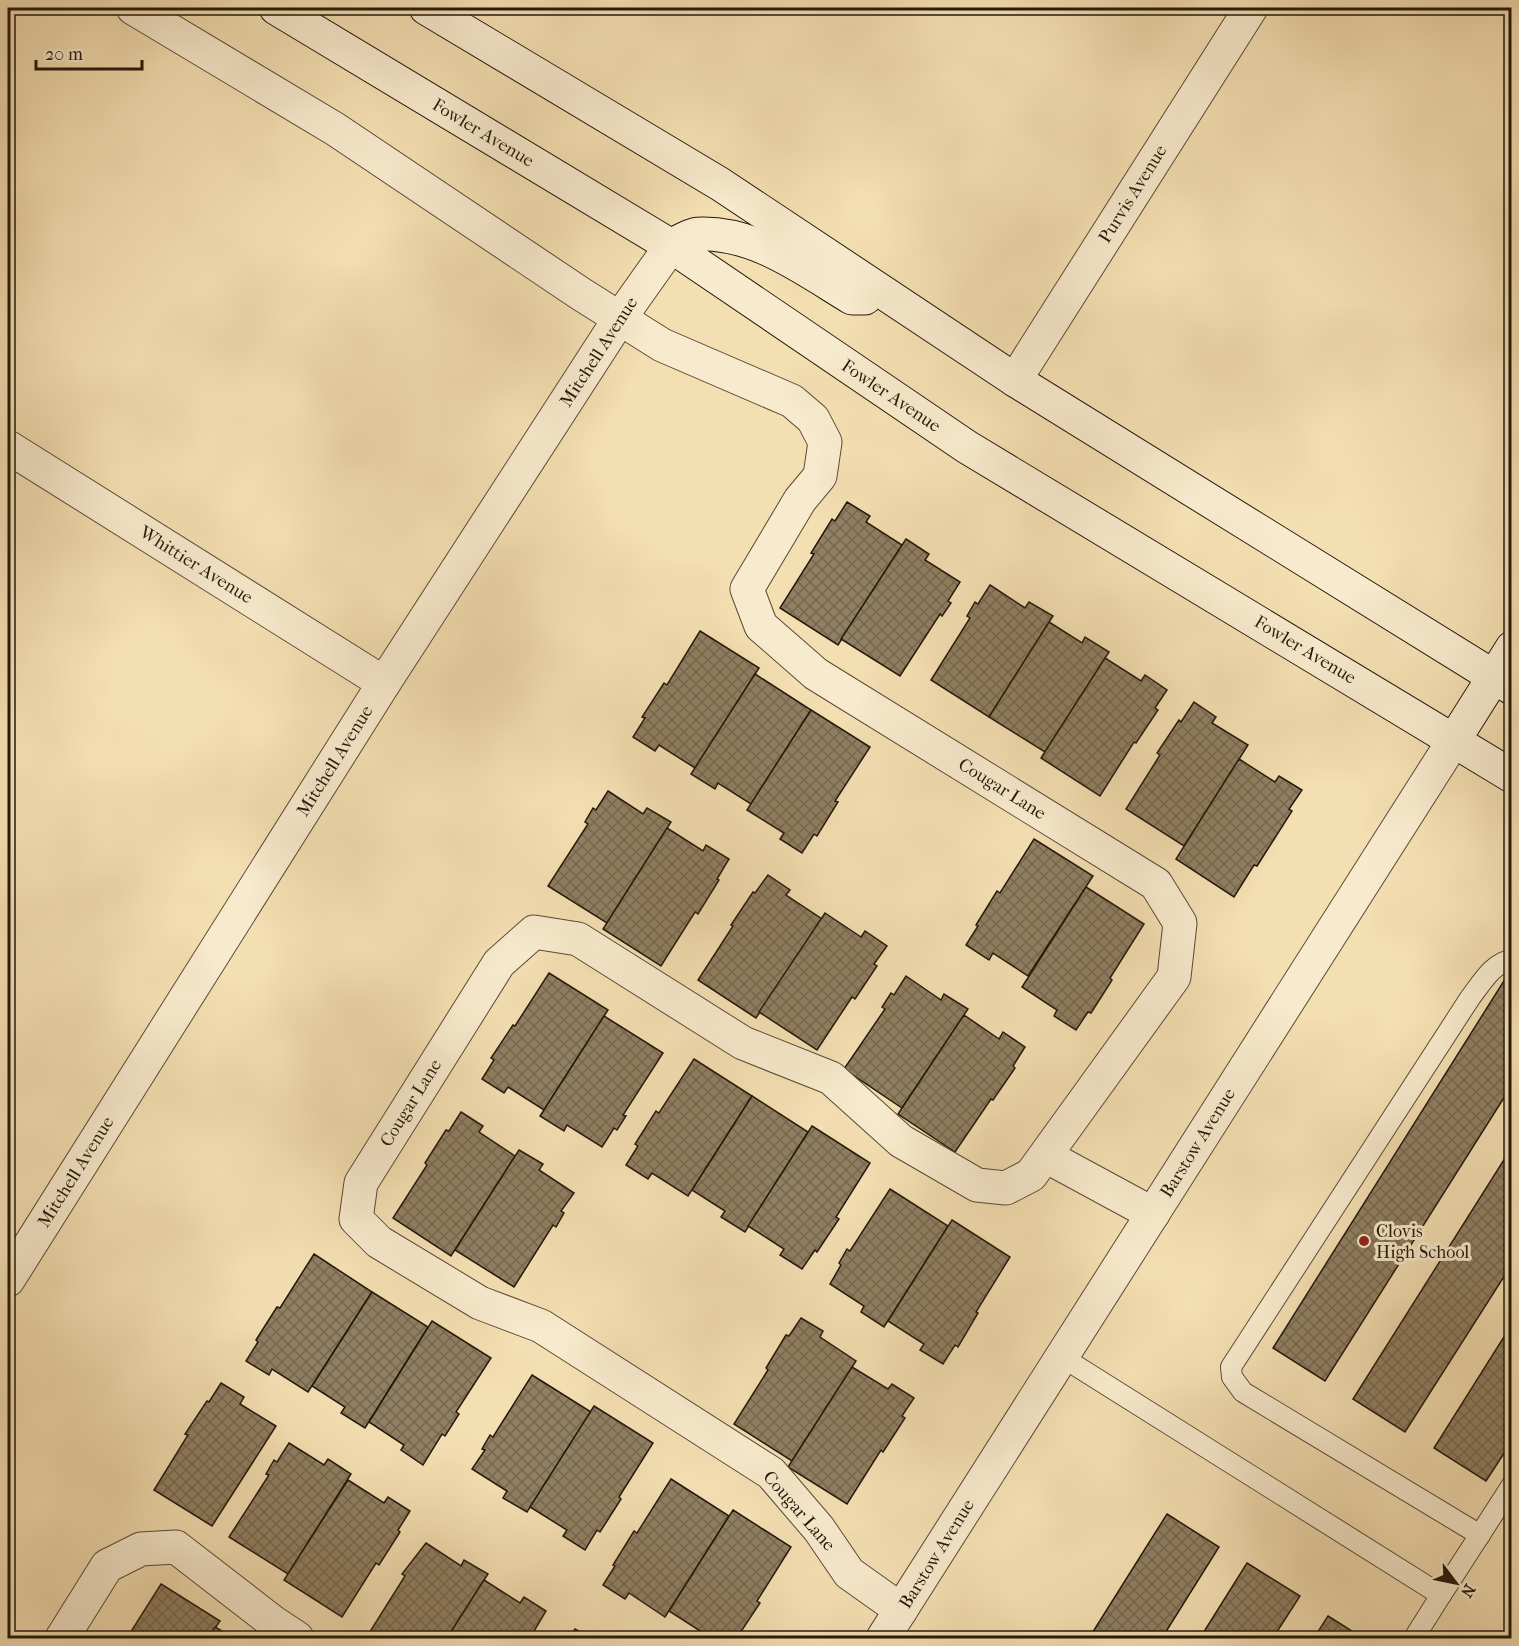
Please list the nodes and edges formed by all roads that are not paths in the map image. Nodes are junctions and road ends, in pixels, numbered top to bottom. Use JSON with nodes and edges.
{"nodes":[{"id":1,"x":133,"y":8,"type":"edge"},
{"id":2,"x":276,"y":8,"type":"edge"},
{"id":3,"x":426,"y":8,"type":"edge"},
{"id":4,"x":1251,"y":8,"type":"edge"},
{"id":5,"x":670,"y":246,"type":"junction"},
{"id":6,"x":891,"y":298,"type":"junction"},
{"id":7,"x":620,"y":318,"type":"junction"},
{"id":8,"x":1015,"y":380,"type":"junction"},
{"id":9,"x":10,"y":455,"type":"edge"},
{"id":10,"x":1512,"y":648,"type":"edge"},
{"id":11,"x":384,"y":683,"type":"junction"},
{"id":12,"x":1502,"y":683,"type":"edge"},
{"id":13,"x":1454,"y":740,"type":"junction"},
{"id":14,"x":1512,"y":776,"type":"edge"},
{"id":15,"x":1512,"y":960,"type":"edge"},
{"id":16,"x":1046,"y":1156,"type":"junction"},
{"id":17,"x":1153,"y":1214,"type":"junction"},
{"id":18,"x":8,"y":1280,"type":"edge"},
{"id":19,"x":1062,"y":1357,"type":"junction"},
{"id":20,"x":1512,"y":1485,"type":"edge"},
{"id":21,"x":1480,"y":1534,"type":"junction"},
{"id":22,"x":1441,"y":1595,"type":"junction"},
{"id":23,"x":901,"y":1610,"type":"junction"},
{"id":24,"x":62,"y":1638,"type":"edge"},
{"id":25,"x":297,"y":1638,"type":"edge"},
{"id":26,"x":883,"y":1638,"type":"edge"},
{"id":27,"x":1414,"y":1638,"type":"edge"}],
"edges":[{"from":1,"to":7,"type":"street"},
{"from":2,"to":5,"type":"street","name":"Fowler Avenue"},
{"from":3,"to":6,"type":"street"},
{"from":4,"to":8,"type":"street","name":"Purvis Avenue"},
{"from":5,"to":6,"type":"street"},
{"from":5,"to":7,"type":"street","name":"Mitchell Avenue"},
{"from":5,"to":13,"type":"street","name":"Fowler Avenue"},
{"from":6,"to":8,"type":"street"},
{"from":7,"to":11,"type":"street","name":"Mitchell Avenue"},
{"from":7,"to":16,"type":"street","name":"Cougar Lane"},
{"from":8,"to":12,"type":"street"},
{"from":9,"to":11,"type":"street","name":"Whittier Avenue"},
{"from":10,"to":12,"type":"street","name":"Barstow Avenue"},
{"from":11,"to":18,"type":"street","name":"Mitchell Avenue"},
{"from":12,"to":13,"type":"street","name":"Barstow Avenue"},
{"from":13,"to":14,"type":"street","name":"Fowler Avenue"},
{"from":13,"to":17,"type":"street","name":"Barstow Avenue"},
{"from":15,"to":21,"type":"lane"},
{"from":16,"to":17,"type":"street"},
{"from":16,"to":23,"type":"street","name":"Cougar Lane"},
{"from":17,"to":19,"type":"street","name":"Barstow Avenue"},
{"from":19,"to":22,"type":"lane"},
{"from":19,"to":23,"type":"street","name":"Barstow Avenue"},
{"from":20,"to":21,"type":"lane"},
{"from":21,"to":22,"type":"lane"},
{"from":22,"to":27,"type":"lane"},
{"from":23,"to":26,"type":"street","name":"Barstow Avenue"},
{"from":24,"to":25,"type":"street"}]}
